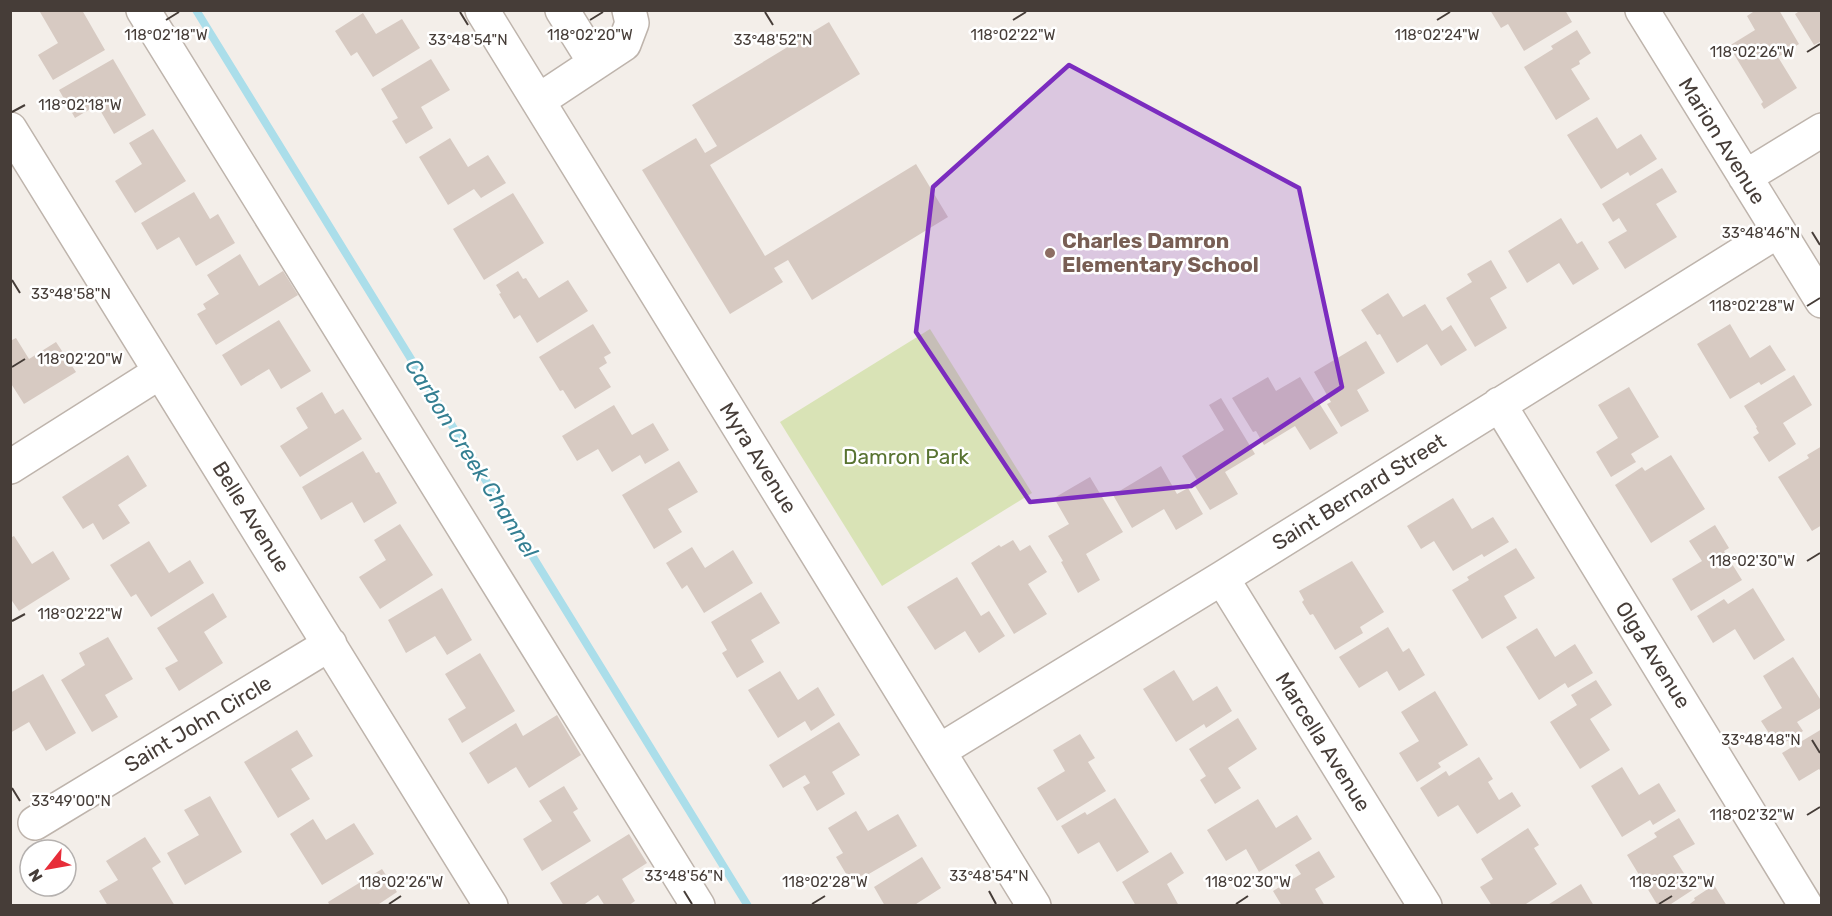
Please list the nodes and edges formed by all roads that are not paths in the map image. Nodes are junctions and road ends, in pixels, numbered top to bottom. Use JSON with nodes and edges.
{"nodes":[{"id":1,"x":143,"y":10,"type":"edge"},
{"id":2,"x":482,"y":10,"type":"edge"},
{"id":3,"x":562,"y":10,"type":"edge"},
{"id":4,"x":629,"y":10,"type":"edge"},
{"id":5,"x":1641,"y":10,"type":"edge"},
{"id":6,"x":595,"y":63,"type":"junction"},
{"id":7,"x":538,"y":100,"type":"junction"},
{"id":8,"x":10,"y":129,"type":"edge"},
{"id":9,"x":1821,"y":130,"type":"edge"},
{"id":10,"x":1744,"y":177,"type":"junction"},
{"id":11,"x":1778,"y":231,"type":"junction"},
{"id":12,"x":1821,"y":302,"type":"edge"},
{"id":13,"x":160,"y":372,"type":"junction"},
{"id":14,"x":1499,"y":404,"type":"junction"},
{"id":15,"x":10,"y":467,"type":"edge"},
{"id":16,"x":1222,"y":578,"type":"junction"},
{"id":17,"x":330,"y":644,"type":"junction"},
{"id":18,"x":939,"y":751,"type":"junction"},
{"id":19,"x":35,"y":823,"type":"dead end"},
{"id":20,"x":491,"y":906,"type":"edge"},
{"id":21,"x":698,"y":906,"type":"edge"},
{"id":22,"x":1034,"y":906,"type":"edge"},
{"id":23,"x":1425,"y":906,"type":"edge"},
{"id":24,"x":1806,"y":906,"type":"edge"}],
"edges":[{"from":1,"to":21,"type":"street"},
{"from":2,"to":7,"type":"street","name":"Myra Avenue"},
{"from":3,"to":6,"type":"street"},
{"from":4,"to":6,"type":"street"},
{"from":5,"to":10,"type":"street","name":"Marion Avenue"},
{"from":6,"to":7,"type":"street"},
{"from":7,"to":18,"type":"street","name":"Myra Avenue"},
{"from":8,"to":13,"type":"street","name":"Belle Avenue"},
{"from":9,"to":10,"type":"street"},
{"from":10,"to":11,"type":"street","name":"Marion Avenue"},
{"from":11,"to":12,"type":"street","name":"Marion Avenue"},
{"from":11,"to":14,"type":"street","name":"Saint Bernard Street"},
{"from":13,"to":15,"type":"street"},
{"from":13,"to":17,"type":"street","name":"Belle Avenue"},
{"from":14,"to":16,"type":"street","name":"Saint Bernard Street"},
{"from":14,"to":24,"type":"street","name":"Olga Avenue"},
{"from":16,"to":18,"type":"street","name":"Saint Bernard Street"},
{"from":16,"to":23,"type":"street","name":"Marcella Avenue"},
{"from":17,"to":19,"type":"street","name":"Saint John Circle"},
{"from":17,"to":20,"type":"street","name":"Belle Avenue"},
{"from":18,"to":22,"type":"street","name":"Myra Avenue"}]}
